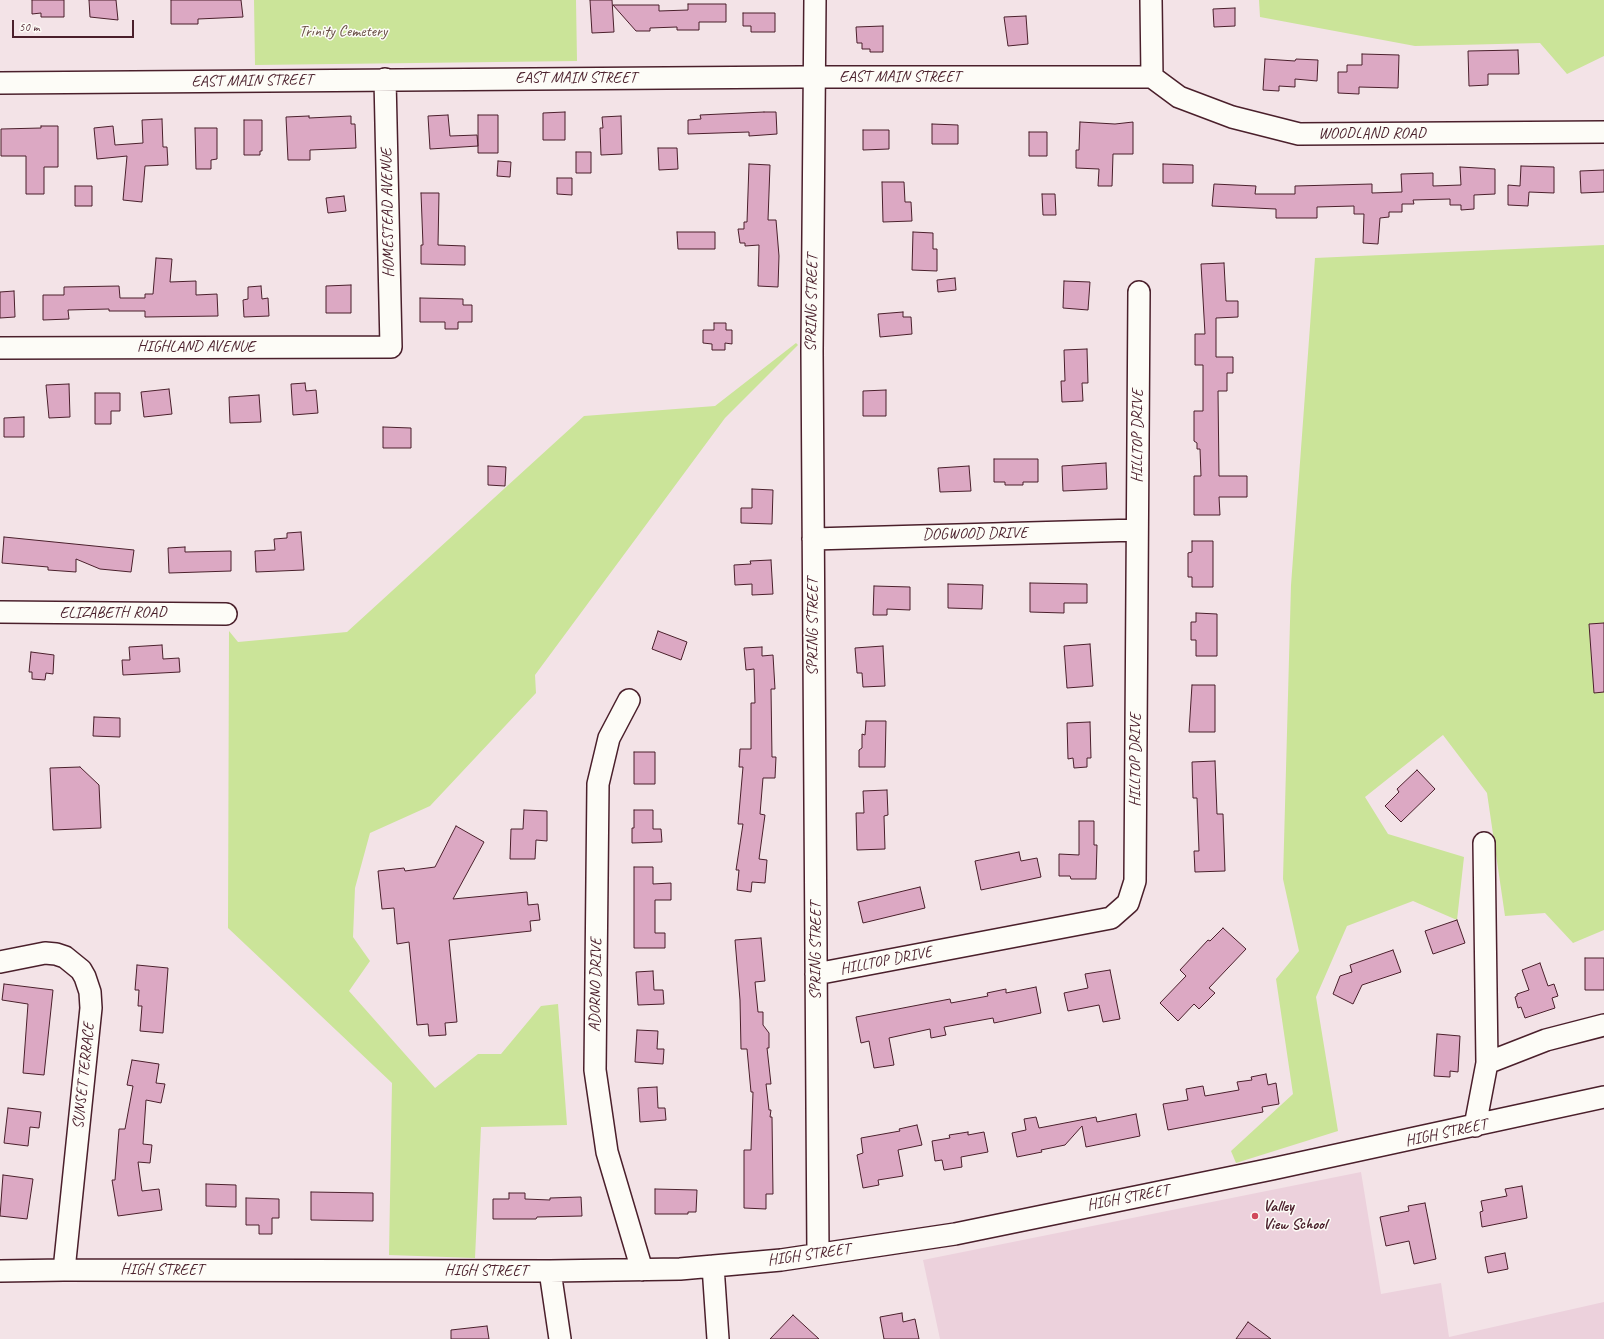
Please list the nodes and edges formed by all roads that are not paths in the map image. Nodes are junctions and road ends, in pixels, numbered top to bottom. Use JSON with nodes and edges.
{"nodes":[{"id":1,"x":815,"y":0,"type":"edge"},
{"id":2,"x":1151,"y":0,"type":"edge"},
{"id":3,"x":815,"y":77,"type":"junction"},
{"id":4,"x":1152,"y":77,"type":"junction"},
{"id":5,"x":385,"y":79,"type":"junction"},
{"id":6,"x":0,"y":83,"type":"edge"},
{"id":7,"x":1604,"y":132,"type":"edge"},
{"id":8,"x":1139,"y":292,"type":"dead end"},
{"id":9,"x":391,"y":347,"type":"joint"},
{"id":10,"x":0,"y":348,"type":"edge"},
{"id":11,"x":1137,"y":530,"type":"junction"},
{"id":12,"x":813,"y":539,"type":"junction"},
{"id":13,"x":0,"y":612,"type":"edge"},
{"id":14,"x":226,"y":614,"type":"dead end"},
{"id":15,"x":629,"y":700,"type":"dead end"},
{"id":16,"x":1484,"y":843,"type":"dead end"},
{"id":17,"x":0,"y":962,"type":"edge"},
{"id":18,"x":816,"y":974,"type":"junction"},
{"id":19,"x":1604,"y":1025,"type":"edge"},
{"id":20,"x":1487,"y":1063,"type":"junction"},
{"id":21,"x":1604,"y":1097,"type":"edge"},
{"id":22,"x":1476,"y":1126,"type":"junction"},
{"id":23,"x":818,"y":1254,"type":"junction"},
{"id":24,"x":713,"y":1266,"type":"junction"},
{"id":25,"x":64,"y":1270,"type":"junction"},
{"id":26,"x":642,"y":1270,"type":"junction"},
{"id":27,"x":0,"y":1271,"type":"edge"},
{"id":28,"x":550,"y":1271,"type":"junction"},
{"id":29,"x":560,"y":1339,"type":"edge"},
{"id":30,"x":718,"y":1339,"type":"edge"}],
"edges":[{"from":1,"to":3,"type":"street","name":"SPRING STREET"},
{"from":2,"to":4,"type":"street"},
{"from":3,"to":4,"type":"street","name":"EAST MAIN STREET"},
{"from":3,"to":5,"type":"street","name":"EAST MAIN STREET"},
{"from":3,"to":12,"type":"street","name":"SPRING STREET"},
{"from":4,"to":7,"type":"street","name":"WOODLAND ROAD"},
{"from":5,"to":6,"type":"street","name":"EAST MAIN STREET"},
{"from":5,"to":9,"type":"street","name":"HOMESTEAD AVENUE"},
{"from":8,"to":11,"type":"street","name":"HILLTOP DRIVE"},
{"from":9,"to":10,"type":"street","name":"HIGHLAND AVENUE"},
{"from":11,"to":12,"type":"street","name":"DOGWOOD DRIVE"},
{"from":11,"to":18,"type":"street","name":"HILLTOP DRIVE"},
{"from":12,"to":18,"type":"street","name":"SPRING STREET"},
{"from":13,"to":14,"type":"street","name":"ELIZABETH ROAD"},
{"from":15,"to":26,"type":"street","name":"ADORNO DRIVE"},
{"from":16,"to":20,"type":"street"},
{"from":17,"to":25,"type":"street","name":"SUNSET TERRACE"},
{"from":18,"to":23,"type":"street","name":"SPRING STREET"},
{"from":19,"to":20,"type":"street"},
{"from":20,"to":22,"type":"street"},
{"from":21,"to":22,"type":"street","name":"HIGH STREET"},
{"from":22,"to":23,"type":"street","name":"HIGH STREET"},
{"from":23,"to":24,"type":"street","name":"HIGH STREET"},
{"from":24,"to":26,"type":"street","name":"HIGH STREET"},
{"from":24,"to":30,"type":"street"},
{"from":25,"to":27,"type":"street","name":"HIGH STREET"},
{"from":25,"to":28,"type":"street","name":"HIGH STREET"},
{"from":26,"to":28,"type":"street","name":"HIGH STREET"},
{"from":28,"to":29,"type":"street"}]}
